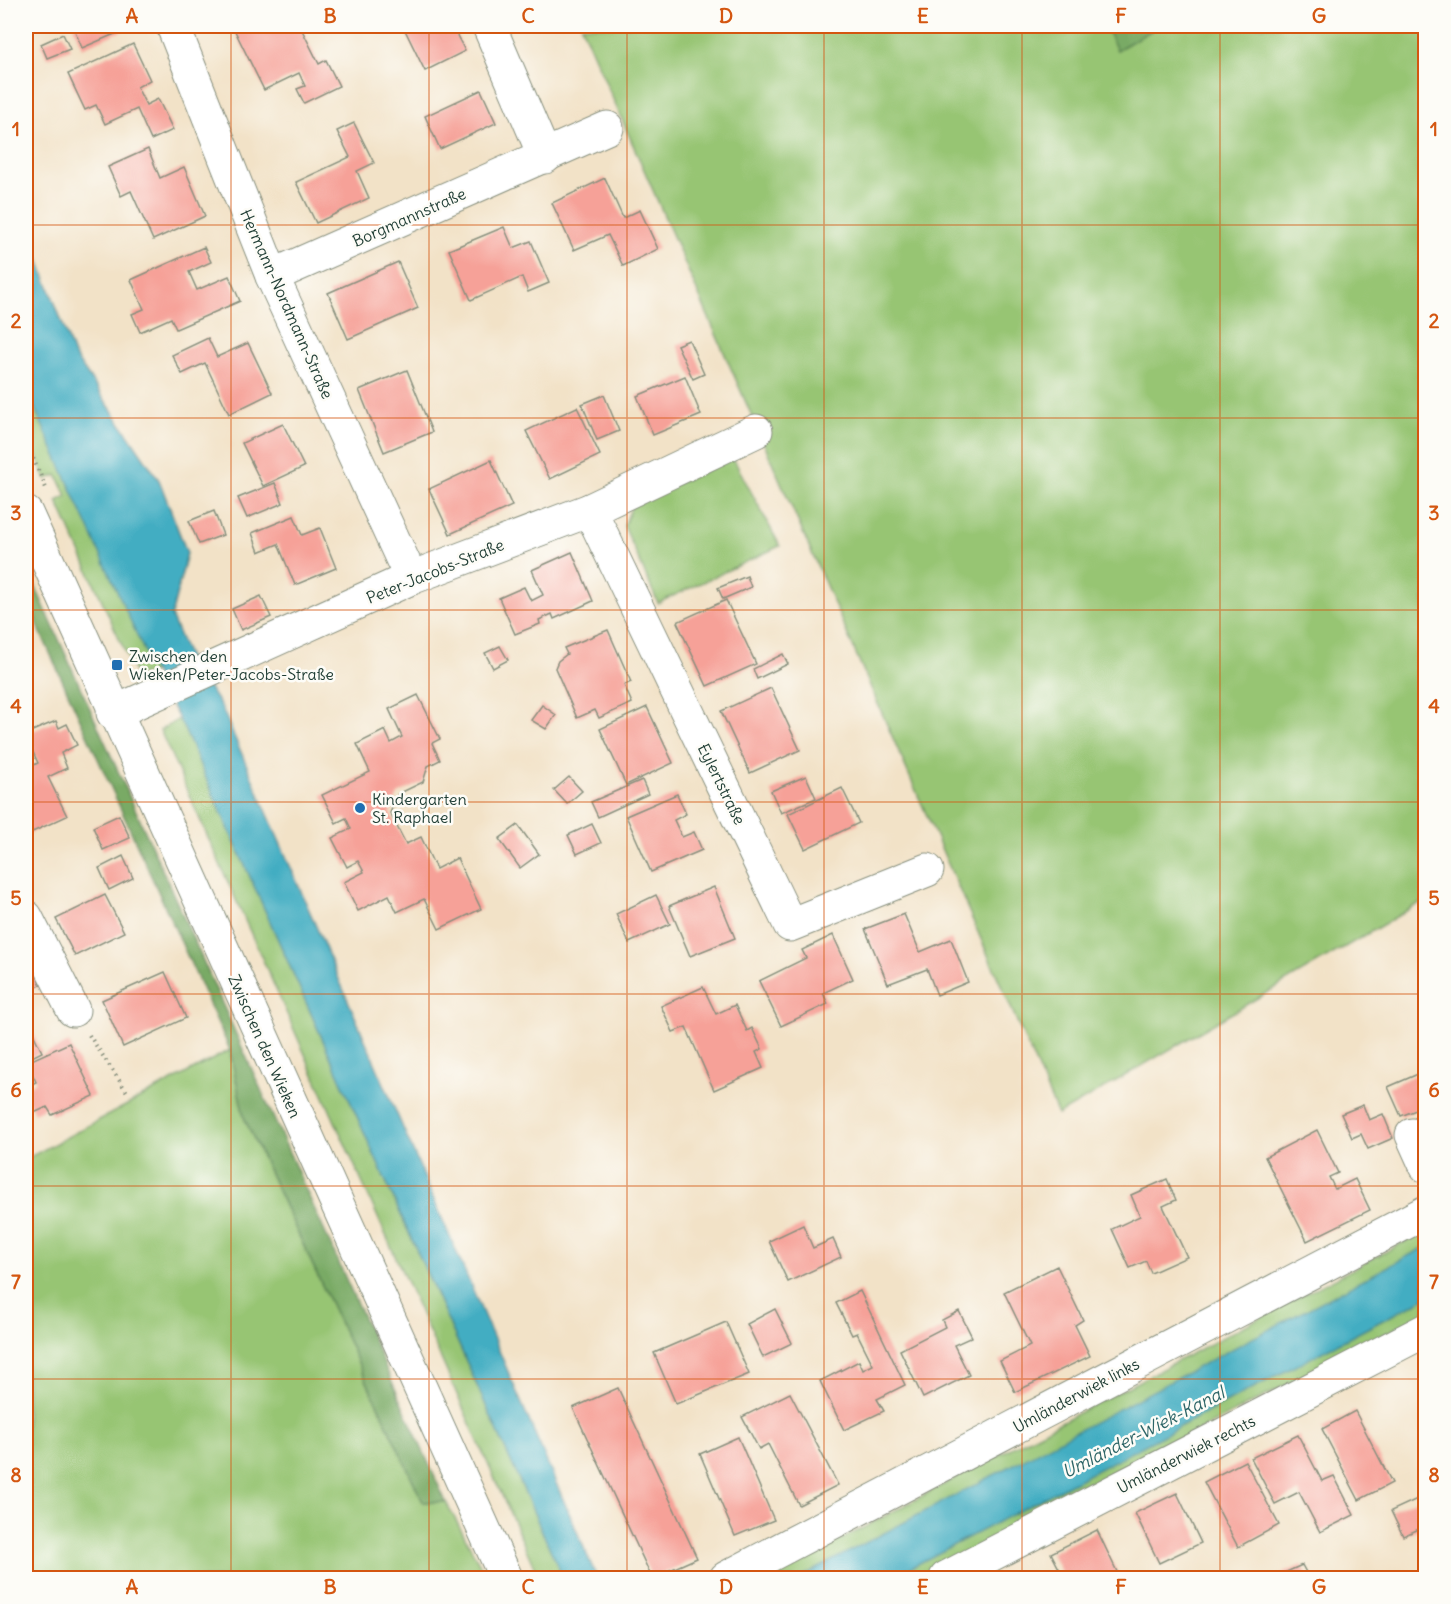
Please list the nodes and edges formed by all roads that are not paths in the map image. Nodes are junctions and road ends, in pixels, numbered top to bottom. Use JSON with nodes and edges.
{"nodes":[{"id":1,"x":173,"y":26,"type":"edge"},
{"id":2,"x":489,"y":26,"type":"edge"},
{"id":3,"x":607,"y":128,"type":"dead end"},
{"id":4,"x":545,"y":157,"type":"junction"},
{"id":5,"x":272,"y":276,"type":"junction"},
{"id":6,"x":756,"y":431,"type":"dead end"},
{"id":7,"x":591,"y":510,"type":"junction"},
{"id":8,"x":26,"y":513,"type":"edge"},
{"id":9,"x":411,"y":578,"type":"junction"},
{"id":10,"x":113,"y":712,"type":"junction"},
{"id":11,"x":927,"y":870,"type":"dead end"},
{"id":12,"x":26,"y":918,"type":"edge"},
{"id":13,"x":73,"y":1010,"type":"road end"},
{"id":14,"x":1412,"y":1135,"type":"dead end"},
{"id":15,"x":1425,"y":1166,"type":"edge"},
{"id":16,"x":1425,"y":1212,"type":"edge"},
{"id":17,"x":1425,"y":1330,"type":"edge"},
{"id":18,"x":506,"y":1578,"type":"edge"},
{"id":19,"x":726,"y":1578,"type":"edge"},
{"id":20,"x":946,"y":1578,"type":"edge"}],
"edges":[{"from":1,"to":5,"type":"street","name":"Hermann-Nordmann-Straße"},
{"from":2,"to":4,"type":"street"},
{"from":3,"to":4,"type":"street","name":"Borgmannstraße"},
{"from":4,"to":5,"type":"street","name":"Borgmannstraße"},
{"from":5,"to":9,"type":"street","name":"Hermann-Nordmann-Straße"},
{"from":6,"to":7,"type":"street","name":"Peter-Jacobs-Straße"},
{"from":7,"to":9,"type":"street","name":"Peter-Jacobs-Straße"},
{"from":7,"to":11,"type":"street","name":"Eylertstraße"},
{"from":8,"to":10,"type":"street","name":"Zwischen den Wieken"},
{"from":9,"to":10,"type":"street","name":"Peter-Jacobs-Straße"},
{"from":10,"to":18,"type":"street","name":"Zwischen den Wieken"},
{"from":12,"to":13,"type":"street"},
{"from":14,"to":15,"type":"street"},
{"from":16,"to":19,"type":"street","name":"Umländerwiek links"},
{"from":17,"to":20,"type":"street","name":"Umländerwiek rechts"}]}
